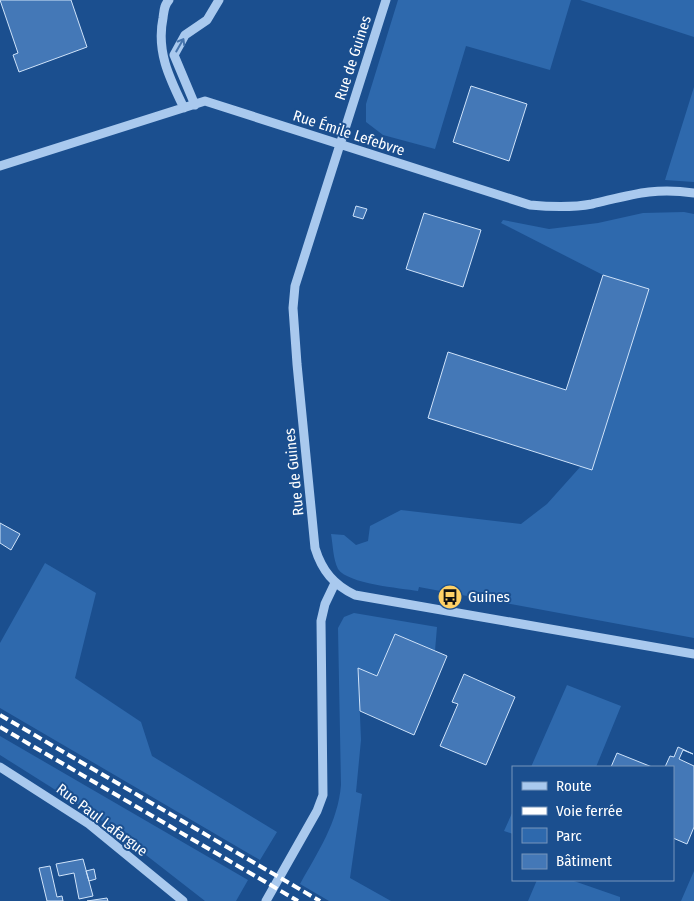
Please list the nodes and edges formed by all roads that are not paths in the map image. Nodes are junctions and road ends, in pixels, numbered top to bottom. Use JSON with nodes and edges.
{"nodes":[{"id":1,"x":169,"y":0,"type":"edge"},
{"id":2,"x":219,"y":0,"type":"edge"},
{"id":3,"x":386,"y":0,"type":"edge"},
{"id":4,"x":194,"y":105,"type":"junction"},
{"id":5,"x":184,"y":108,"type":"junction"},
{"id":6,"x":339,"y":144,"type":"junction"},
{"id":7,"x":0,"y":166,"type":"edge"},
{"id":8,"x":694,"y":193,"type":"edge"},
{"id":9,"x":334,"y":583,"type":"junction"},
{"id":10,"x":694,"y":654,"type":"edge"},
{"id":11,"x":0,"y":767,"type":"edge"},
{"id":12,"x":183,"y":901,"type":"edge"},
{"id":13,"x":266,"y":901,"type":"edge"}],
"edges":[{"from":1,"to":5,"type":"street"},
{"from":4,"to":2,"type":"street","one_way":true},
{"from":3,"to":6,"type":"street","name":"Rue de Guines"},
{"from":4,"to":5,"type":"street","name":"Rue Émile Lefebvre"},
{"from":4,"to":6,"type":"street","name":"Rue Émile Lefebvre"},
{"from":5,"to":7,"type":"street","name":"Rue Émile Lefebvre"},
{"from":6,"to":8,"type":"street","name":"Rue Émile Lefebvre"},
{"from":6,"to":9,"type":"street","name":"Rue de Guines"},
{"from":9,"to":10,"type":"street","name":"Rue de Guines"},
{"from":9,"to":13,"type":"street"},
{"from":11,"to":12,"type":"street","name":"Rue Paul Lafargue"}]}
